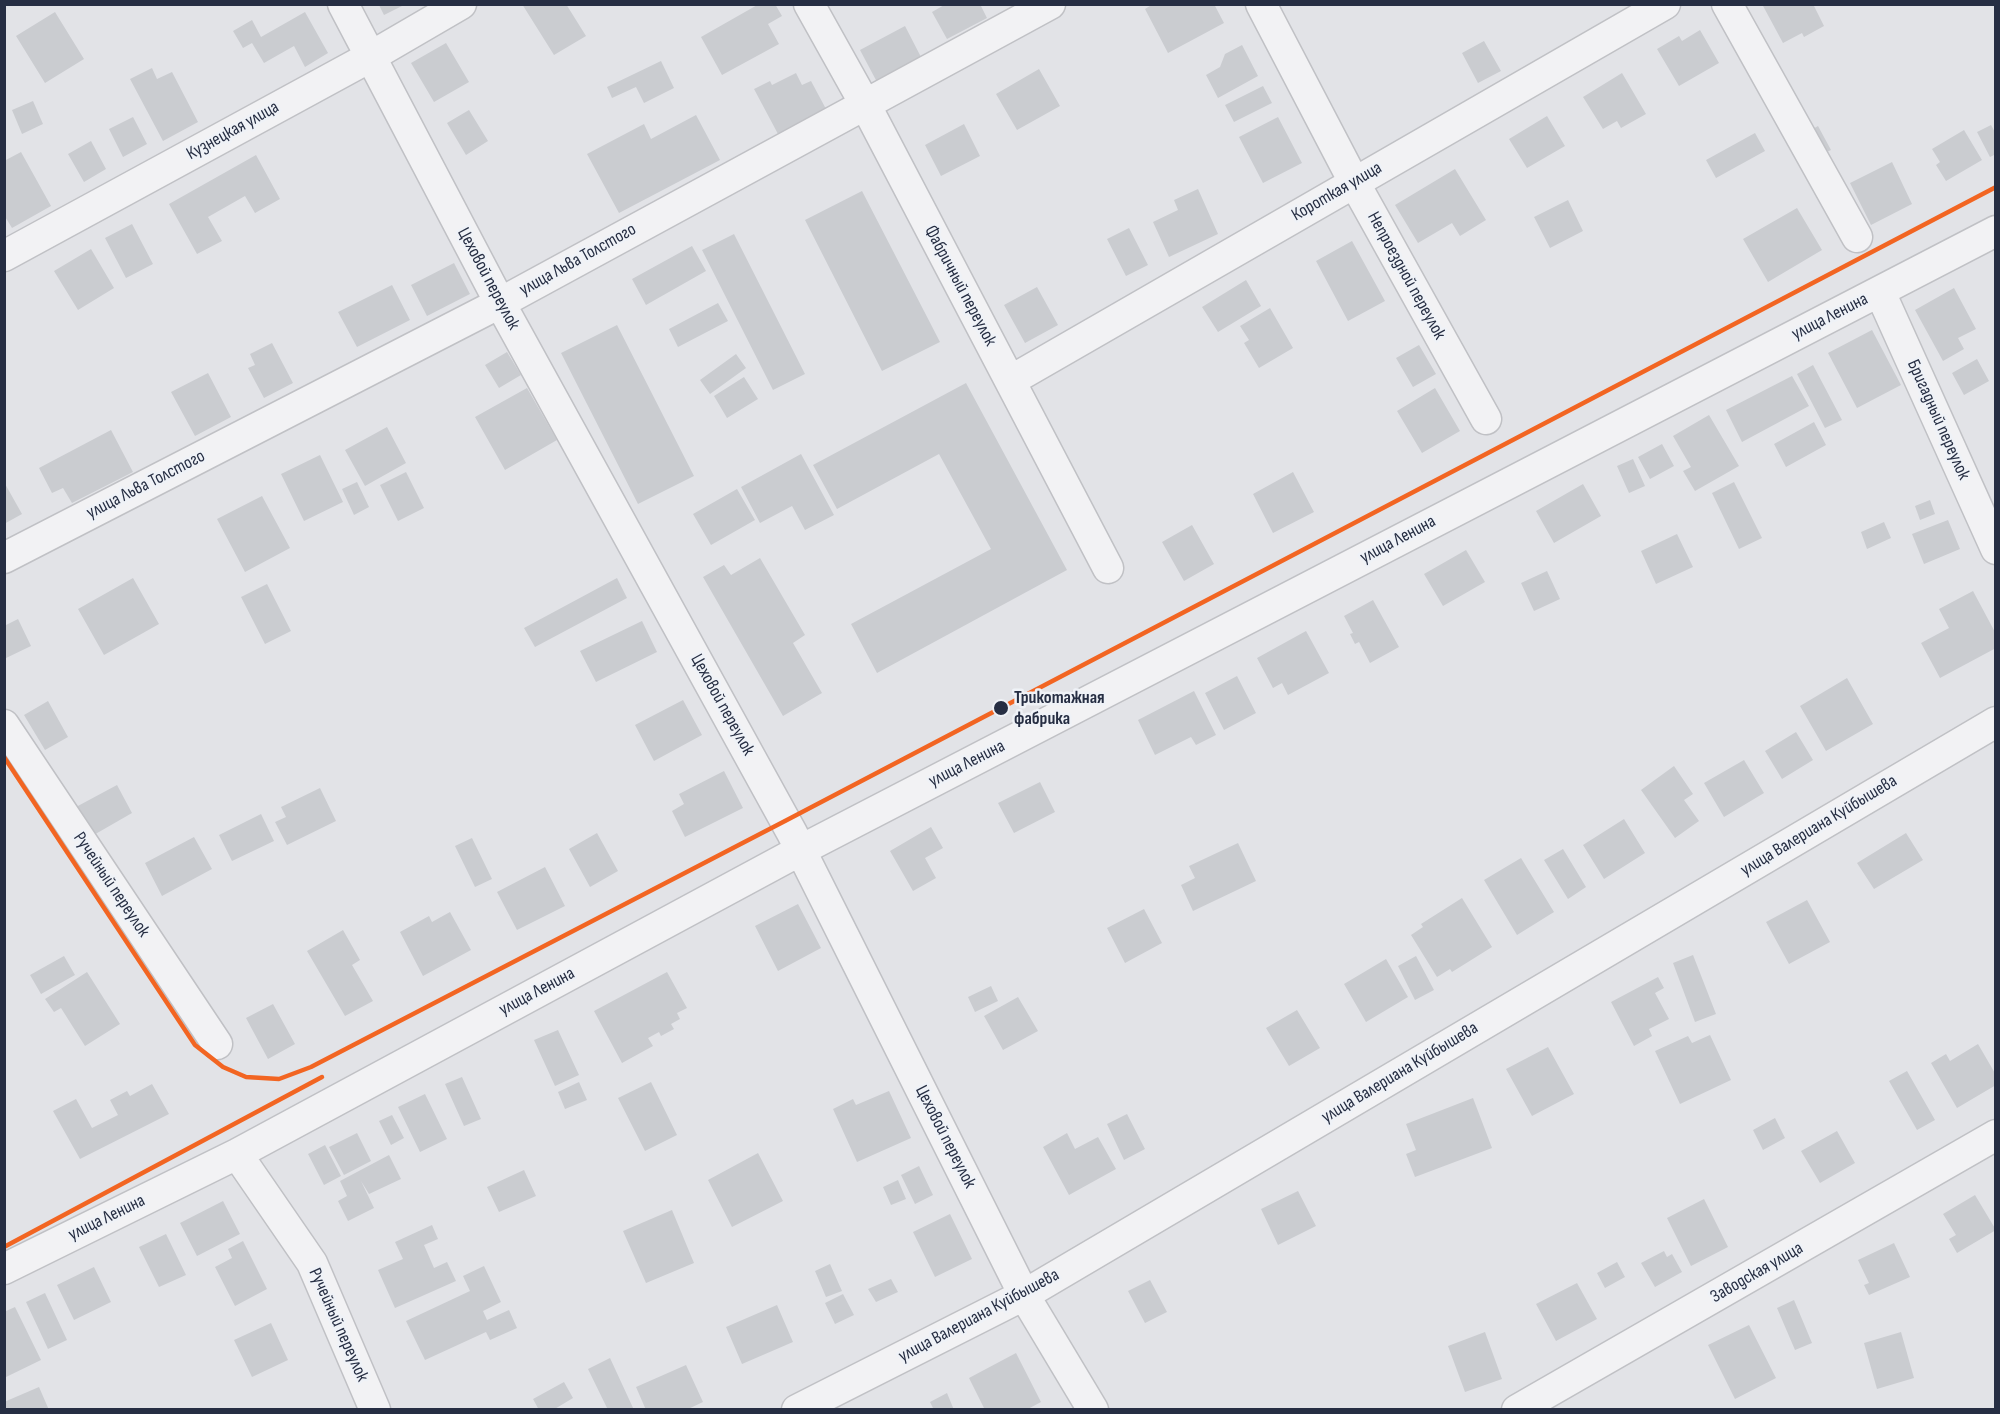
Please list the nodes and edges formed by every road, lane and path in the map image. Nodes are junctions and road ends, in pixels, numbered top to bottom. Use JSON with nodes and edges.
{"nodes":[{"id":1,"x":343,"y":4,"type":"edge"},
{"id":2,"x":461,"y":4,"type":"edge"},
{"id":3,"x":809,"y":4,"type":"edge"},
{"id":4,"x":1050,"y":4,"type":"edge"},
{"id":5,"x":1261,"y":4,"type":"edge"},
{"id":6,"x":1665,"y":4,"type":"edge"},
{"id":7,"x":1727,"y":4,"type":"edge"},
{"id":8,"x":370,"y":57,"type":"junction"},
{"id":9,"x":866,"y":106,"type":"junction"},
{"id":10,"x":1354,"y":182,"type":"junction"},
{"id":11,"x":1995,"y":231,"type":"edge"},
{"id":12,"x":1857,"y":237,"type":"dead end"},
{"id":13,"x":4,"y":256,"type":"edge"},
{"id":14,"x":1880,"y":292,"type":"junction"},
{"id":15,"x":500,"y":303,"type":"junction"},
{"id":16,"x":1010,"y":381,"type":"junction"},
{"id":17,"x":1486,"y":420,"type":"dead end"},
{"id":18,"x":1995,"y":549,"type":"edge"},
{"id":19,"x":4,"y":558,"type":"edge"},
{"id":20,"x":1107,"y":568,"type":"dead end"},
{"id":21,"x":1995,"y":722,"type":"edge"},
{"id":22,"x":4,"y":725,"type":"edge"},
{"id":23,"x":801,"y":850,"type":"junction"},
{"id":24,"x":217,"y":1044,"type":"dead end"},
{"id":25,"x":1995,"y":1135,"type":"edge"},
{"id":26,"x":237,"y":1154,"type":"junction"},
{"id":27,"x":4,"y":1269,"type":"edge"},
{"id":28,"x":1024,"y":1295,"type":"junction"},
{"id":29,"x":375,"y":1410,"type":"edge"},
{"id":30,"x":797,"y":1410,"type":"edge"},
{"id":31,"x":1093,"y":1410,"type":"edge"},
{"id":32,"x":1517,"y":1410,"type":"edge"}],
"edges":[{"from":1,"to":8,"type":"street","name":"Цеховой переулок"},
{"from":2,"to":8,"type":"street","name":"Кузнецкая улица"},
{"from":3,"to":9,"type":"street","name":"Фабричный переулок"},
{"from":4,"to":9,"type":"street","name":"улица Льва Толстого"},
{"from":5,"to":10,"type":"street","name":"Непроездной переулок"},
{"from":6,"to":10,"type":"street","name":"Короткая улица"},
{"from":7,"to":12,"type":"street"},
{"from":8,"to":13,"type":"street","name":"Кузнецкая улица"},
{"from":8,"to":15,"type":"street","name":"Цеховой переулок"},
{"from":9,"to":15,"type":"street","name":"улица Льва Толстого"},
{"from":9,"to":16,"type":"street","name":"Фабричный переулок"},
{"from":10,"to":16,"type":"street","name":"Короткая улица"},
{"from":10,"to":17,"type":"street","name":"Непроездной переулок"},
{"from":11,"to":14,"type":"street","name":"улица Ленина"},
{"from":14,"to":18,"type":"street","name":"Бригадный переулок"},
{"from":14,"to":23,"type":"street","name":"улица Ленина"},
{"from":15,"to":19,"type":"street","name":"улица Льва Толстого"},
{"from":15,"to":23,"type":"street","name":"Цеховой переулок"},
{"from":16,"to":20,"type":"street","name":"Фабричный переулок"},
{"from":21,"to":28,"type":"street","name":"улица Валериана Куйбышева"},
{"from":22,"to":24,"type":"street","name":"Ручейный переулок"},
{"from":23,"to":26,"type":"street","name":"улица Ленина"},
{"from":23,"to":28,"type":"street","name":"Цеховой переулок"},
{"from":25,"to":32,"type":"street","name":"Заводская улица"},
{"from":26,"to":27,"type":"street","name":"улица Ленина"},
{"from":26,"to":29,"type":"street","name":"Ручейный переулок"},
{"from":28,"to":30,"type":"street","name":"улица Валериана Куйбышева"},
{"from":28,"to":31,"type":"street","name":"Цеховой переулок"}]}
